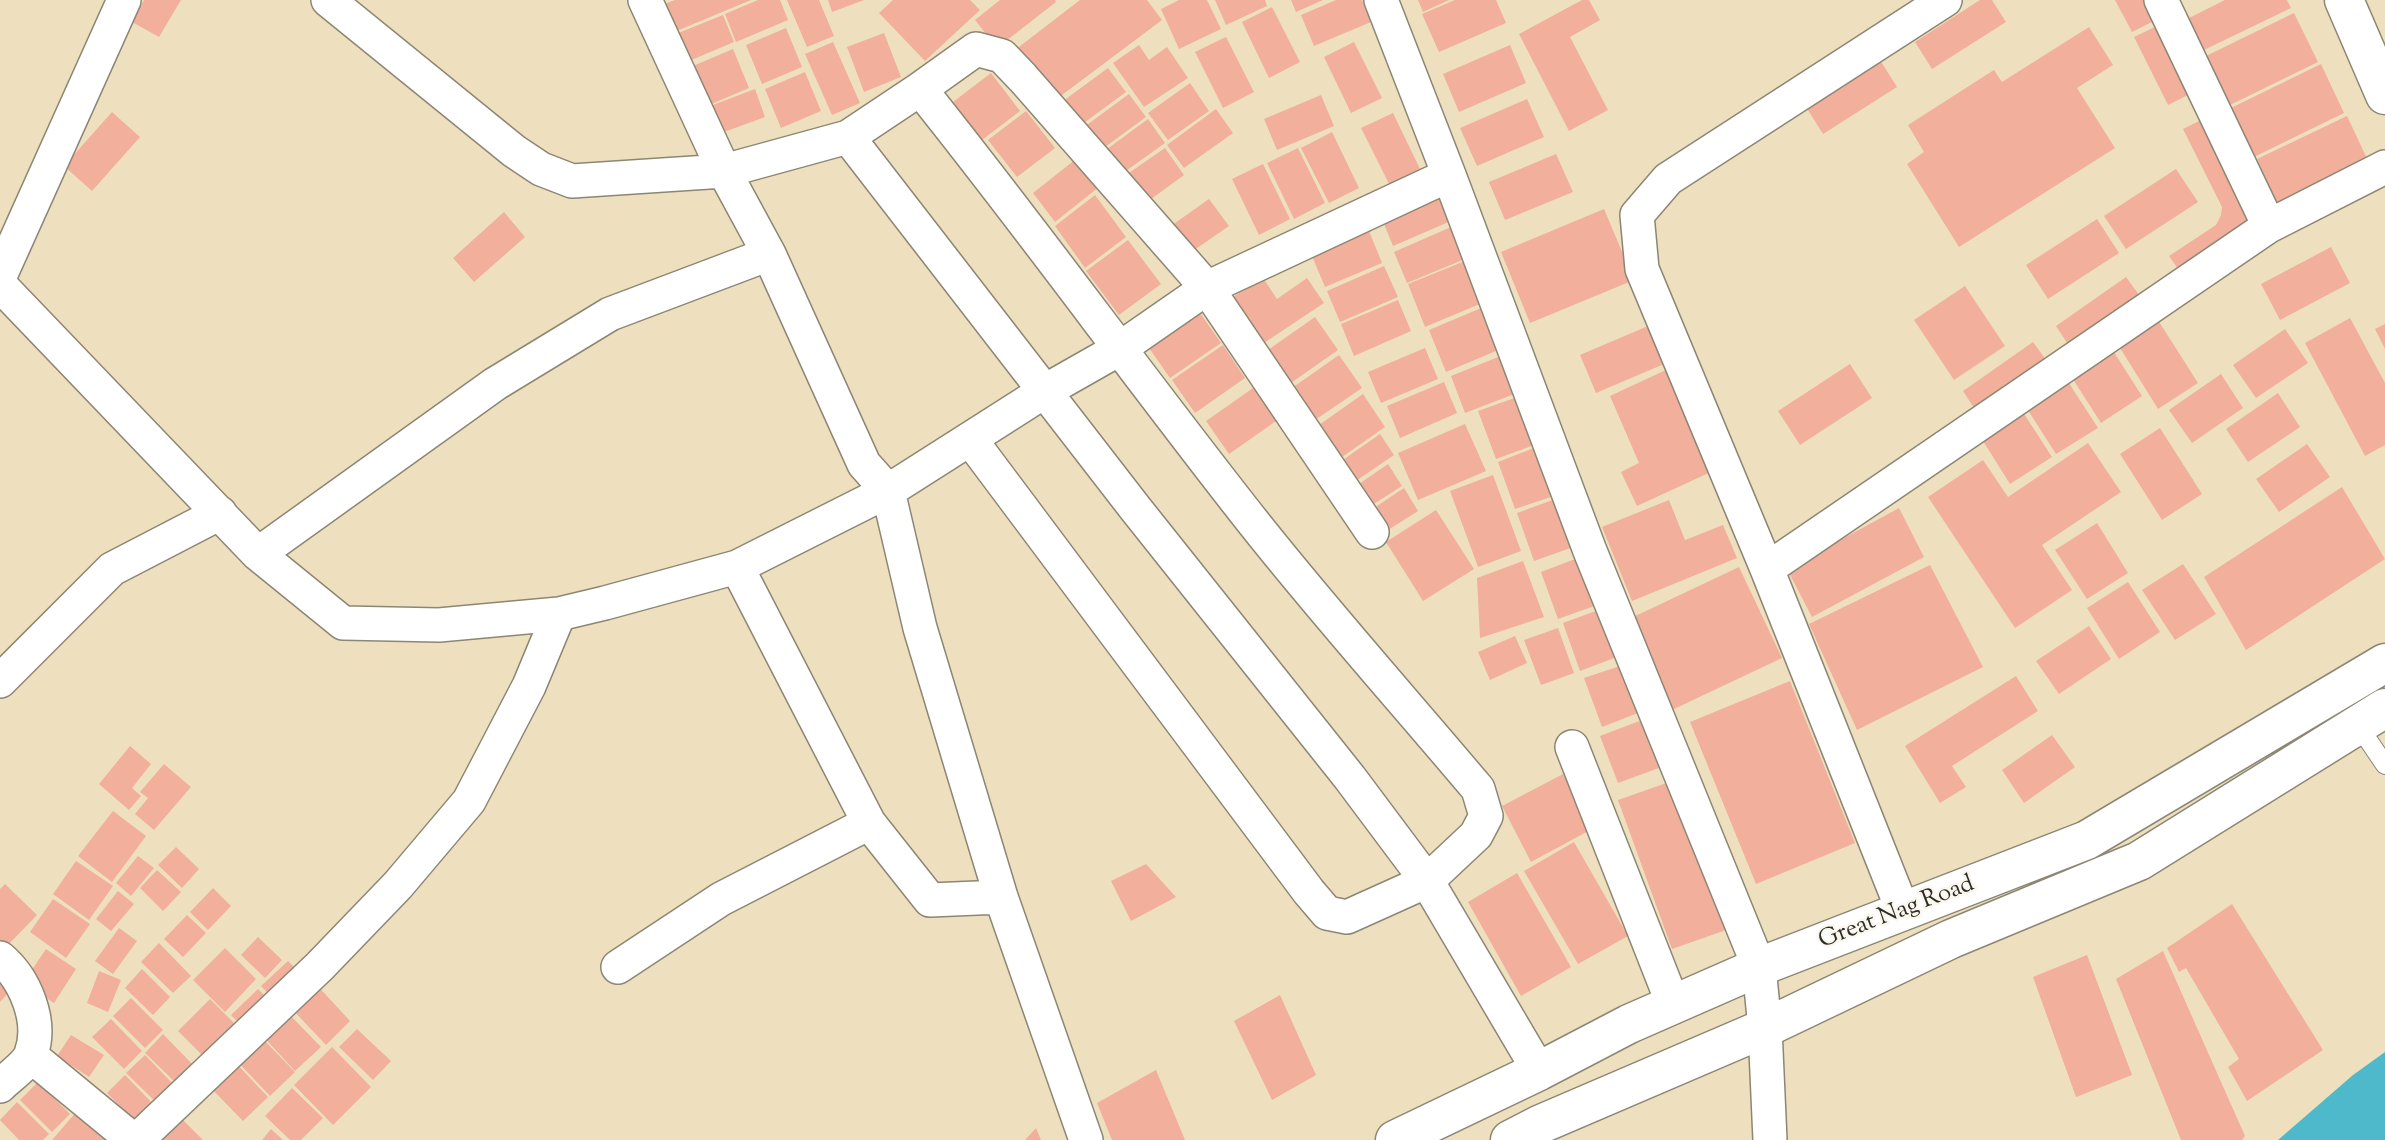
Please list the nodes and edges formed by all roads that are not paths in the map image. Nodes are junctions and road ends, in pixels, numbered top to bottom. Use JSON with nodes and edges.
{"nodes":[{"id":1,"x":124,"y":0,"type":"edge"},
{"id":2,"x":328,"y":0,"type":"edge"},
{"id":3,"x":645,"y":0,"type":"edge"},
{"id":4,"x":1381,"y":0,"type":"edge"},
{"id":5,"x":1945,"y":0,"type":"edge"},
{"id":6,"x":2161,"y":0,"type":"edge"},
{"id":7,"x":2344,"y":0,"type":"edge"},
{"id":8,"x":920,"y":89,"type":"junction"},
{"id":9,"x":2385,"y":95,"type":"edge"},
{"id":10,"x":848,"y":137,"type":"junction"},
{"id":11,"x":2385,"y":167,"type":"edge"},
{"id":12,"x":724,"y":171,"type":"junction"},
{"id":13,"x":1449,"y":175,"type":"junction"},
{"id":14,"x":2269,"y":226,"type":"junction"},
{"id":15,"x":769,"y":254,"type":"junction"},
{"id":16,"x":0,"y":276,"type":"edge"},
{"id":17,"x":0,"y":285,"type":"edge"},
{"id":18,"x":1207,"y":288,"type":"junction"},
{"id":19,"x":1119,"y":349,"type":"junction"},
{"id":20,"x":1045,"y":391,"type":"junction"},
{"id":21,"x":970,"y":439,"type":"junction"},
{"id":22,"x":888,"y":491,"type":"junction"},
{"id":23,"x":220,"y":513,"type":"junction"},
{"id":24,"x":1371,"y":532,"type":"dead end"},
{"id":25,"x":258,"y":554,"type":"junction"},
{"id":26,"x":737,"y":566,"type":"junction"},
{"id":27,"x":1767,"y":569,"type":"junction"},
{"id":28,"x":559,"y":614,"type":"junction"},
{"id":29,"x":2385,"y":663,"type":"edge"},
{"id":30,"x":0,"y":681,"type":"edge"},
{"id":31,"x":2371,"y":717,"type":"edge"},
{"id":32,"x":1572,"y":747,"type":"dead end"},
{"id":33,"x":2385,"y":765,"type":"edge"},
{"id":34,"x":869,"y":823,"type":"junction"},
{"id":35,"x":1427,"y":881,"type":"junction"},
{"id":36,"x":1001,"y":897,"type":"junction"},
{"id":37,"x":1903,"y":911,"type":"junction"},
{"id":38,"x":0,"y":958,"type":"edge"},
{"id":39,"x":618,"y":967,"type":"dead end"},
{"id":40,"x":1759,"y":967,"type":"junction"},
{"id":41,"x":1673,"y":1004,"type":"junction"},
{"id":42,"x":1765,"y":1028,"type":"junction"},
{"id":43,"x":31,"y":1056,"type":"junction"},
{"id":44,"x":1539,"y":1071,"type":"junction"},
{"id":45,"x":0,"y":1086,"type":"edge"},
{"id":46,"x":135,"y":1140,"type":"edge"},
{"id":47,"x":1086,"y":1140,"type":"edge"},
{"id":48,"x":1395,"y":1140,"type":"edge"},
{"id":49,"x":1510,"y":1140,"type":"edge"},
{"id":50,"x":1770,"y":1140,"type":"edge"}],
"edges":[{"from":1,"to":16,"type":"street"},
{"from":2,"to":12,"type":"street"},
{"from":3,"to":12,"type":"street"},
{"from":4,"to":13,"type":"street"},
{"from":5,"to":27,"type":"street"},
{"from":6,"to":14,"type":"street"},
{"from":7,"to":9,"type":"main road"},
{"from":8,"to":10,"type":"street"},
{"from":8,"to":18,"type":"street"},
{"from":8,"to":19,"type":"street"},
{"from":10,"to":12,"type":"street"},
{"from":10,"to":20,"type":"street"},
{"from":11,"to":14,"type":"street"},
{"from":12,"to":15,"type":"street"},
{"from":13,"to":18,"type":"street"},
{"from":13,"to":40,"type":"street"},
{"from":14,"to":27,"type":"street"},
{"from":15,"to":22,"type":"street"},
{"from":15,"to":25,"type":"street"},
{"from":17,"to":23,"type":"street"},
{"from":18,"to":19,"type":"street"},
{"from":18,"to":24,"type":"street"},
{"from":19,"to":20,"type":"street"},
{"from":19,"to":35,"type":"street"},
{"from":20,"to":21,"type":"street"},
{"from":20,"to":35,"type":"street"},
{"from":21,"to":22,"type":"street"},
{"from":21,"to":35,"type":"street"},
{"from":22,"to":26,"type":"street"},
{"from":22,"to":36,"type":"street"},
{"from":23,"to":25,"type":"street"},
{"from":23,"to":30,"type":"street"},
{"from":25,"to":28,"type":"street"},
{"from":26,"to":28,"type":"street"},
{"from":26,"to":34,"type":"street"},
{"from":27,"to":37,"type":"street"},
{"from":28,"to":46,"type":"street"},
{"from":29,"to":37,"type":"main road","name":"Great Nag Road"},
{"from":31,"to":33,"type":"lane"},
{"from":31,"to":42,"type":"main road","name":"Great Nag Road"},
{"from":32,"to":41,"type":"street"},
{"from":34,"to":36,"type":"street"},
{"from":34,"to":39,"type":"street"},
{"from":35,"to":44,"type":"street"},
{"from":36,"to":47,"type":"street"},
{"from":37,"to":40,"type":"main road","name":"Great Nag Road"},
{"from":38,"to":43,"type":"street"},
{"from":40,"to":41,"type":"main road","name":"Great Nag Road"},
{"from":40,"to":42,"type":"street"},
{"from":41,"to":44,"type":"main road","name":"Great Nag Road"},
{"from":42,"to":49,"type":"main road","name":"Great Nag Road"},
{"from":42,"to":50,"type":"street"},
{"from":43,"to":45,"type":"street"},
{"from":43,"to":46,"type":"street"},
{"from":44,"to":48,"type":"main road","name":"Great Nag Road"}]}
